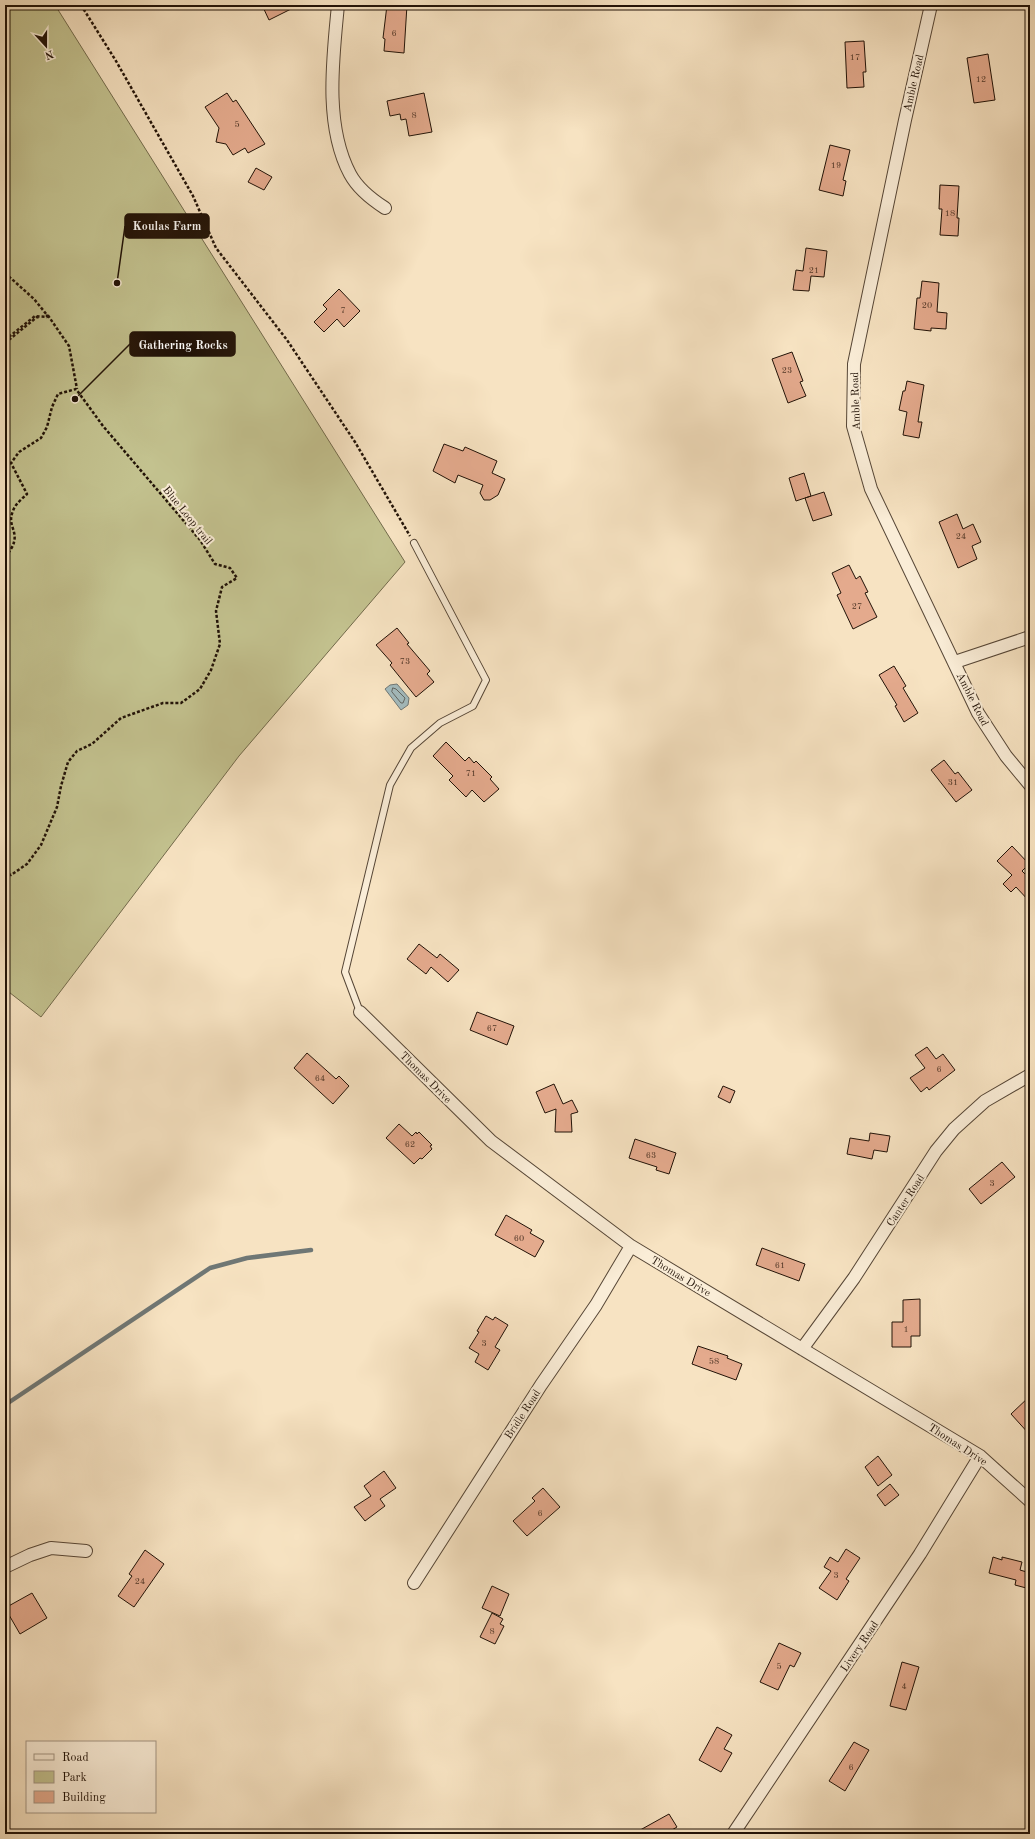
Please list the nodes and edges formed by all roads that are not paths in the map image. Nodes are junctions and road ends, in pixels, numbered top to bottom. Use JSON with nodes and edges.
{"nodes":[{"id":1,"x":338,"y":5,"type":"edge"},
{"id":2,"x":931,"y":5,"type":"edge"},
{"id":3,"x":385,"y":208,"type":"dead end"},
{"id":4,"x":414,"y":543,"type":"road end"},
{"id":5,"x":1030,"y":637,"type":"edge"},
{"id":6,"x":955,"y":662,"type":"junction"},
{"id":7,"x":1030,"y":786,"type":"edge"},
{"id":8,"x":360,"y":1012,"type":"joint"},
{"id":9,"x":1030,"y":1075,"type":"edge"},
{"id":10,"x":631,"y":1246,"type":"junction"},
{"id":11,"x":802,"y":1348,"type":"junction"},
{"id":12,"x":980,"y":1456,"type":"junction"},
{"id":13,"x":1030,"y":1501,"type":"edge"},
{"id":14,"x":86,"y":1551,"type":"dead end"},
{"id":15,"x":5,"y":1567,"type":"edge"},
{"id":16,"x":414,"y":1583,"type":"dead end"},
{"id":17,"x":733,"y":1834,"type":"edge"}],
"edges":[{"from":1,"to":3,"type":"street"},
{"from":2,"to":6,"type":"street","name":"Amble Road"},
{"from":4,"to":8,"type":"lane"},
{"from":5,"to":6,"type":"street"},
{"from":6,"to":7,"type":"street","name":"Amble Road"},
{"from":8,"to":10,"type":"street","name":"Thomas Drive"},
{"from":9,"to":11,"type":"street","name":"Canter Road"},
{"from":10,"to":11,"type":"street","name":"Thomas Drive"},
{"from":10,"to":16,"type":"street","name":"Bridle Road"},
{"from":11,"to":12,"type":"street","name":"Thomas Drive"},
{"from":12,"to":13,"type":"street","name":"Thomas Drive"},
{"from":12,"to":17,"type":"street","name":"Livery Road"},
{"from":14,"to":15,"type":"street"}]}
